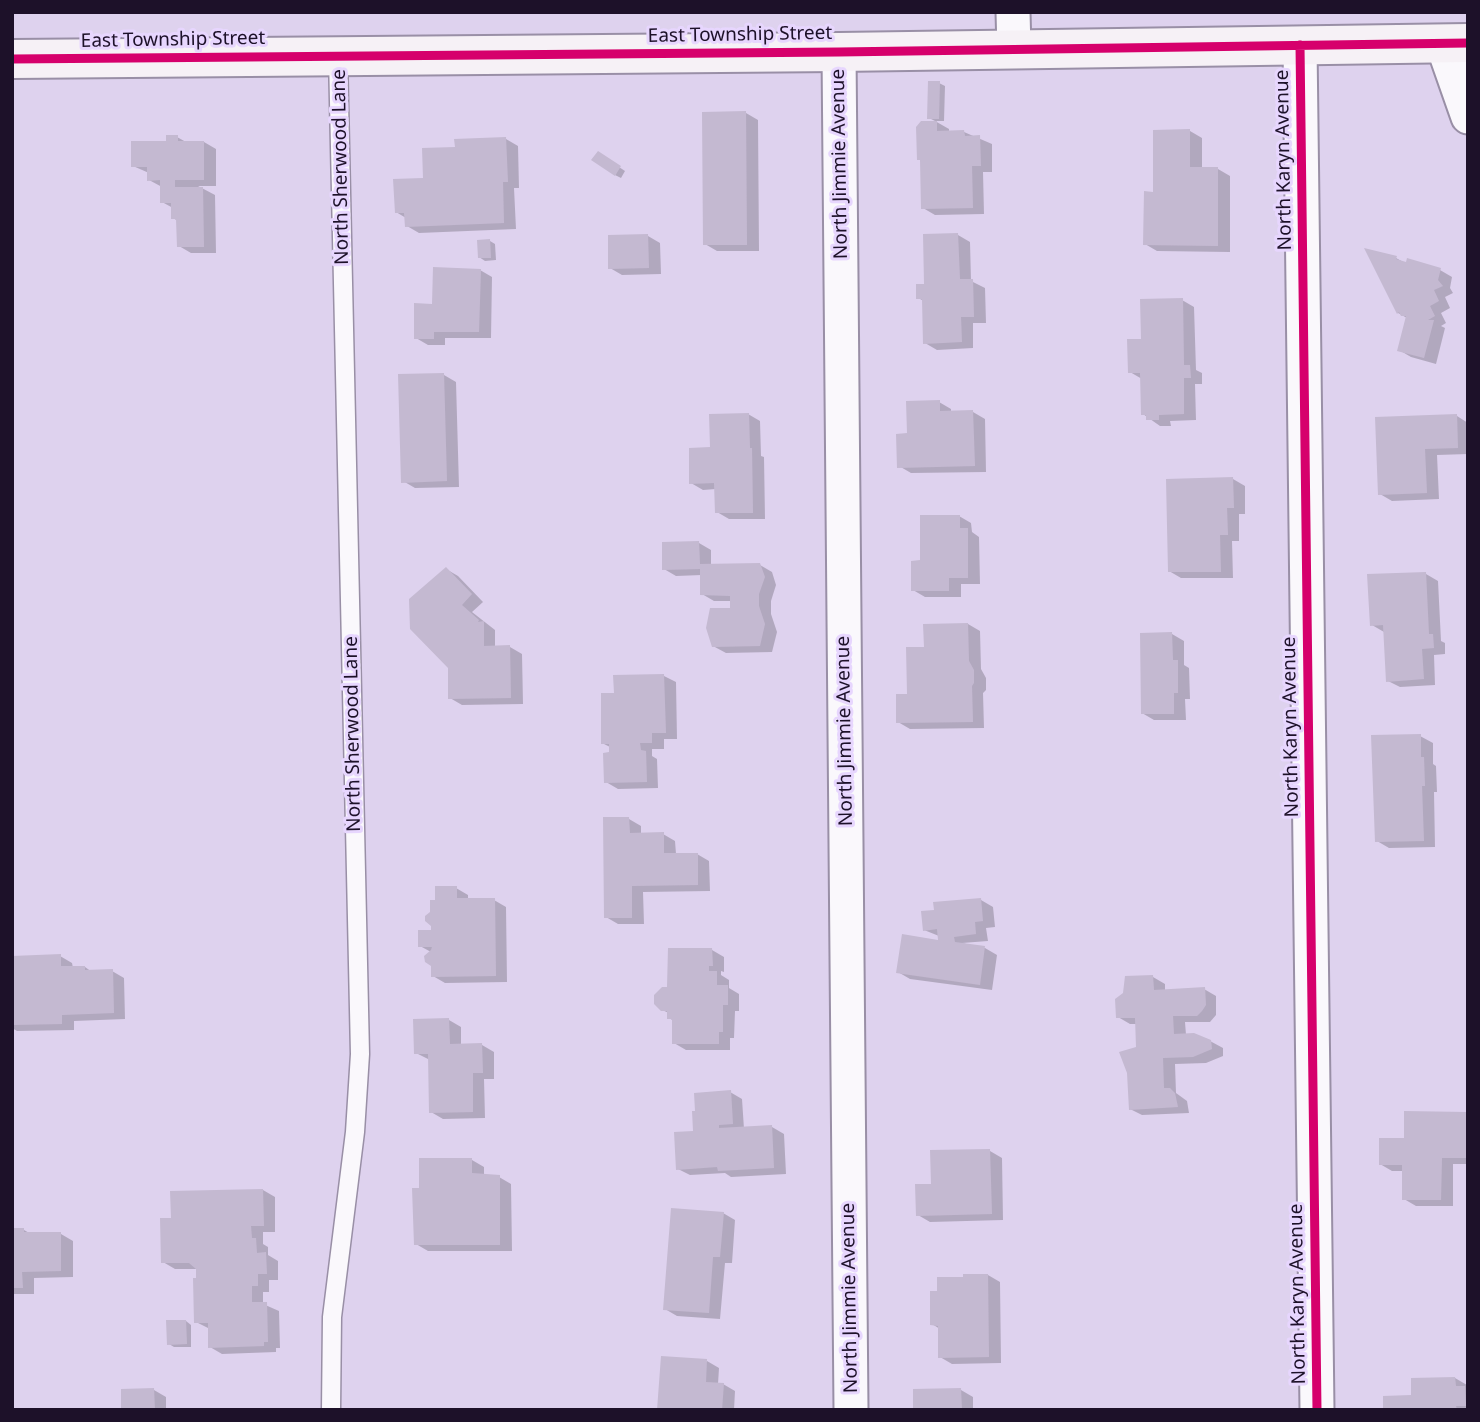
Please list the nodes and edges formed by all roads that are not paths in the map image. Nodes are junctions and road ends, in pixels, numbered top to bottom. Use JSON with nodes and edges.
{"nodes":[{"id":1,"x":1013,"y":31,"type":"edge"},
{"id":2,"x":1455,"y":43,"type":"edge"},
{"id":3,"x":1300,"y":45,"type":"junction"},
{"id":4,"x":839,"y":52,"type":"junction"},
{"id":5,"x":338,"y":56,"type":"junction"},
{"id":6,"x":12,"y":59,"type":"edge"},
{"id":7,"x":1468,"y":117,"type":"edge"},
{"id":8,"x":331,"y":1410,"type":"edge"},
{"id":9,"x":851,"y":1410,"type":"edge"},
{"id":10,"x":1317,"y":1410,"type":"edge"}],
"edges":[{"from":1,"to":3,"type":"street","name":"East Township Street"},
{"from":1,"to":4,"type":"street","name":"East Township Street"},
{"from":2,"to":3,"type":"street","name":"East Township Street"},
{"from":2,"to":7,"type":"street"},
{"from":3,"to":10,"type":"street","name":"North Karyn Avenue"},
{"from":4,"to":5,"type":"street","name":"East Township Street"},
{"from":4,"to":9,"type":"street","name":"North Jimmie Avenue"},
{"from":5,"to":6,"type":"street","name":"East Township Street"},
{"from":5,"to":8,"type":"lane","name":"North Sherwood Lane"}]}
